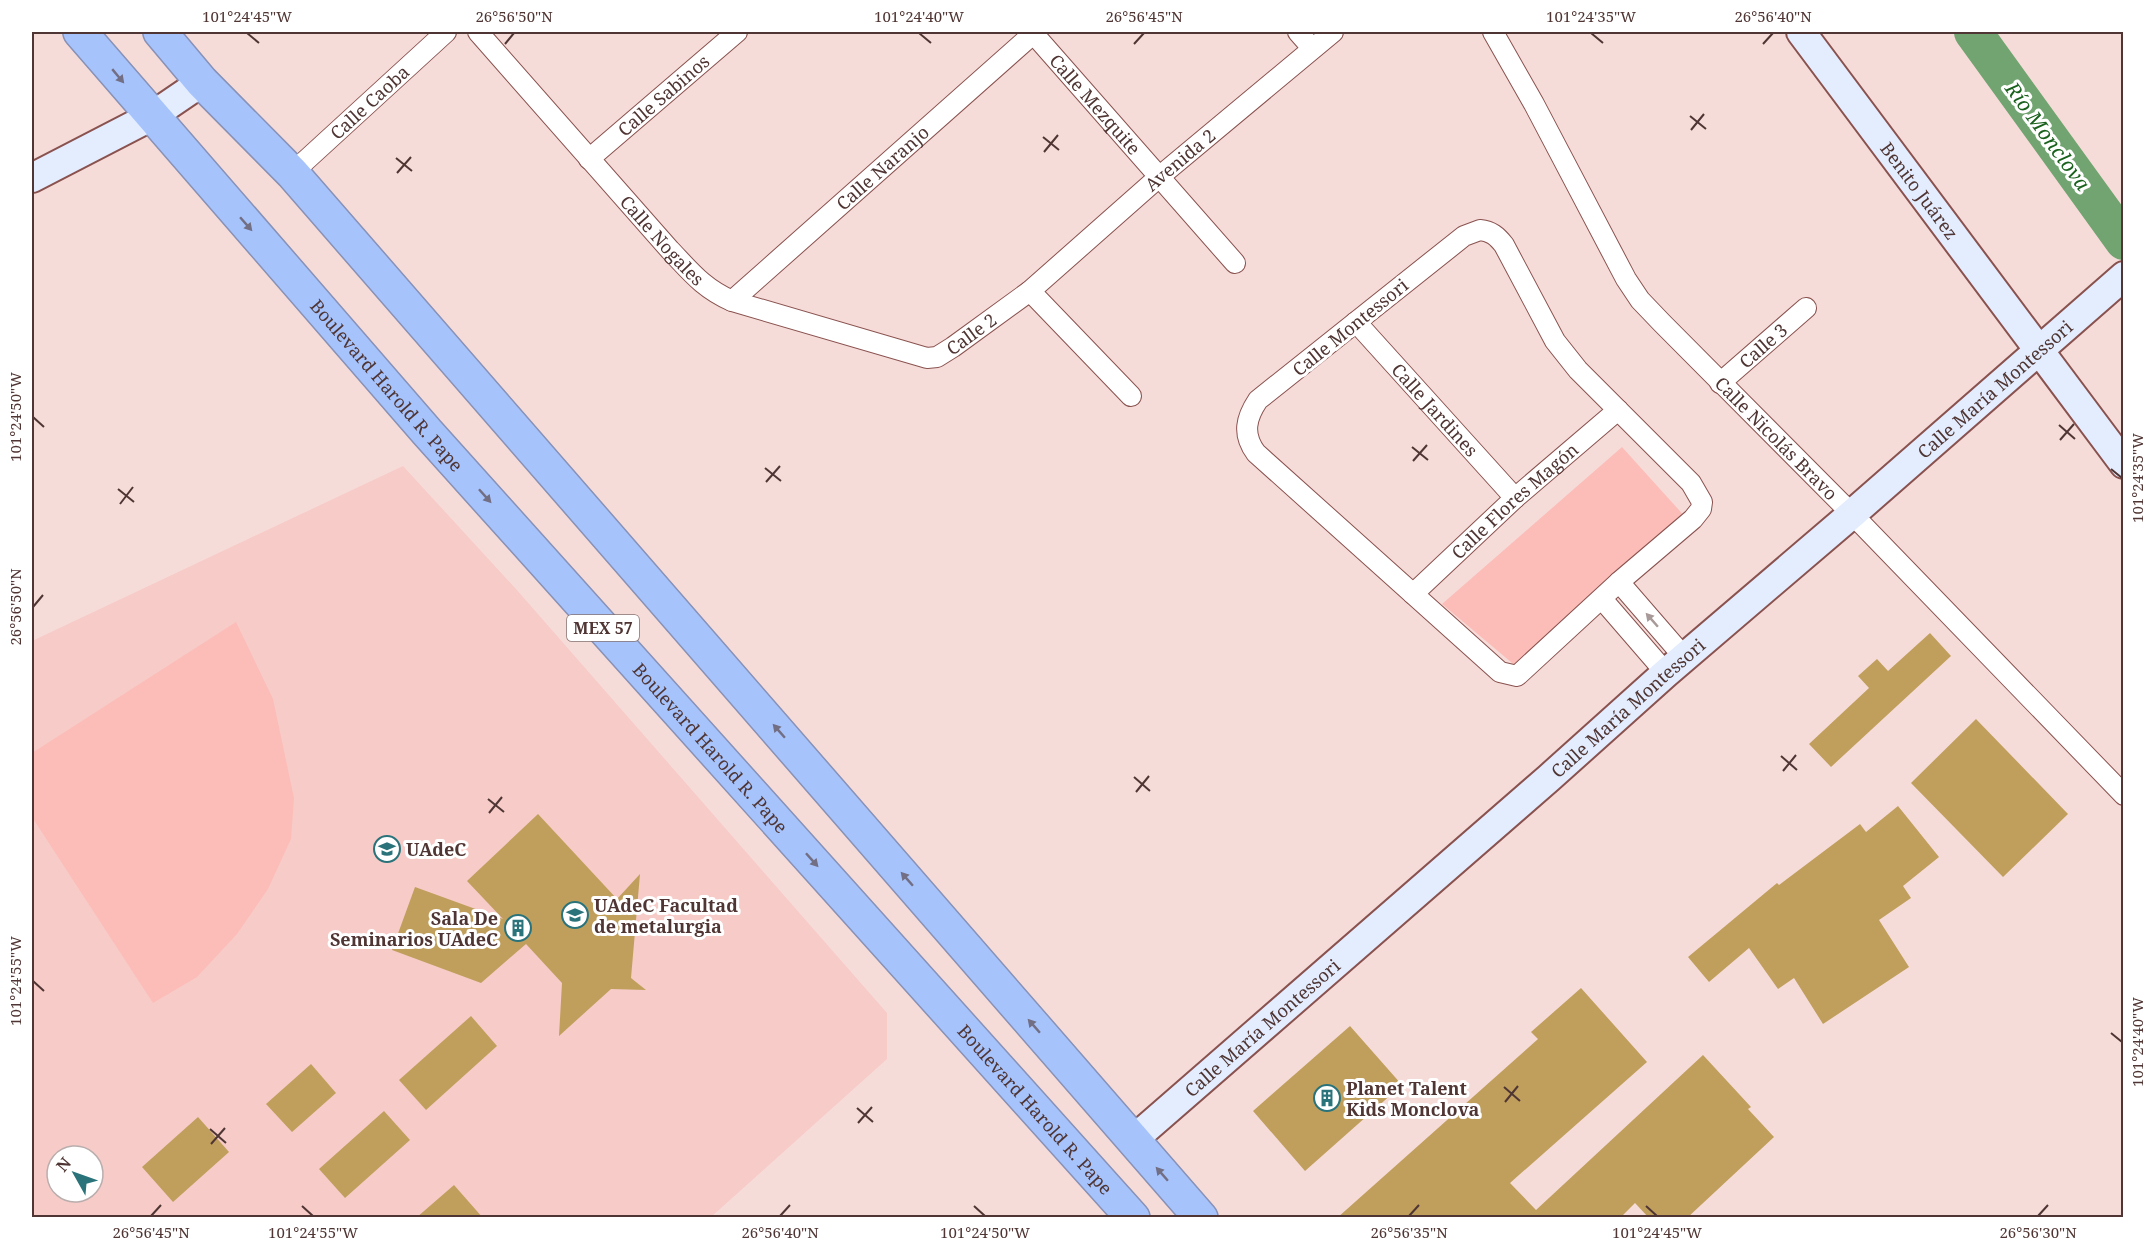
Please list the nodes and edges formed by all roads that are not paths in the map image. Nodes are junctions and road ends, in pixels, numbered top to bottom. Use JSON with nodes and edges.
{"nodes":[{"id":1,"x":80,"y":32,"type":"edge"},
{"id":2,"x":160,"y":32,"type":"edge"},
{"id":3,"x":446,"y":32,"type":"edge"},
{"id":4,"x":478,"y":32,"type":"edge"},
{"id":5,"x":737,"y":32,"type":"edge"},
{"id":6,"x":1033,"y":32,"type":"edge"},
{"id":7,"x":1298,"y":32,"type":"edge"},
{"id":8,"x":1333,"y":32,"type":"edge"},
{"id":9,"x":1493,"y":32,"type":"edge"},
{"id":10,"x":1801,"y":32,"type":"edge"},
{"id":11,"x":1312,"y":48,"type":"junction"},
{"id":12,"x":202,"y":82,"type":"junction"},
{"id":13,"x":152,"y":116,"type":"junction"},
{"id":14,"x":589,"y":159,"type":"junction"},
{"id":15,"x":292,"y":173,"type":"junction"},
{"id":16,"x":1160,"y":177,"type":"junction"},
{"id":17,"x":32,"y":178,"type":"edge"},
{"id":18,"x":1235,"y":263,"type":"dead end"},
{"id":19,"x":2124,"y":276,"type":"edge"},
{"id":20,"x":1030,"y":291,"type":"junction"},
{"id":21,"x":732,"y":301,"type":"junction"},
{"id":22,"x":1806,"y":308,"type":"dead end"},
{"id":23,"x":1356,"y":322,"type":"junction"},
{"id":24,"x":2038,"y":350,"type":"junction"},
{"id":25,"x":907,"y":352,"type":"joint"},
{"id":26,"x":1720,"y":383,"type":"junction"},
{"id":27,"x":1131,"y":396,"type":"dead end"},
{"id":28,"x":1617,"y":410,"type":"junction"},
{"id":29,"x":2124,"y":464,"type":"edge"},
{"id":30,"x":1515,"y":498,"type":"junction"},
{"id":31,"x":1852,"y":514,"type":"junction"},
{"id":32,"x":1619,"y":582,"type":"junction"},
{"id":33,"x":1413,"y":594,"type":"junction"},
{"id":34,"x":1602,"y":599,"type":"junction"},
{"id":35,"x":1675,"y":665,"type":"junction"},
{"id":36,"x":2124,"y":795,"type":"edge"},
{"id":37,"x":1132,"y":1140,"type":"junction"},
{"id":38,"x":1133,"y":1218,"type":"edge"},
{"id":39,"x":1201,"y":1218,"type":"edge"}],
"edges":[{"from":1,"to":13,"type":"highway","name":"Boulevard Harold R. Pape","number":"MEX 57","one_way":true},
{"from":2,"to":12,"type":"highway"},
{"from":3,"to":15,"type":"street","name":"Calle Caoba"},
{"from":4,"to":14,"type":"street","name":"Calle Nogales"},
{"from":5,"to":14,"type":"street","name":"Calle Sabinos"},
{"from":6,"to":16,"type":"street","name":"Calle Mezquite"},
{"from":6,"to":21,"type":"street","name":"Calle Naranjo"},
{"from":7,"to":11,"type":"street"},
{"from":8,"to":11,"type":"street","name":"Avenida 2"},
{"from":9,"to":26,"type":"street","name":"Calle Nicolás Bravo"},
{"from":10,"to":24,"type":"main road","name":"Benito Juárez"},
{"from":11,"to":16,"type":"street","name":"Avenida 2"},
{"from":12,"to":13,"type":"main road"},
{"from":12,"to":15,"type":"highway"},
{"from":13,"to":17,"type":"main road"},
{"from":13,"to":38,"type":"highway","name":"Boulevard Harold R. Pape","number":"MEX 57","one_way":true},
{"from":14,"to":21,"type":"street","name":"Calle Nogales"},
{"from":37,"to":15,"type":"highway","one_way":true},
{"from":16,"to":18,"type":"street","name":"Calle Mezquite"},
{"from":16,"to":20,"type":"street","name":"Avenida 2"},
{"from":19,"to":24,"type":"main road","name":"Calle María Montessori"},
{"from":20,"to":25,"type":"street","name":"Calle 2"},
{"from":20,"to":27,"type":"street"},
{"from":21,"to":25,"type":"street","name":"Calle Nogales"},
{"from":22,"to":26,"type":"street","name":"Calle 3"},
{"from":23,"to":28,"type":"street","name":"Calle Montessori"},
{"from":23,"to":30,"type":"street","name":"Calle Jardines"},
{"from":23,"to":33,"type":"street","name":"Calle Montessori"},
{"from":24,"to":29,"type":"main road","name":"Benito Juárez"},
{"from":24,"to":31,"type":"main road","name":"Calle María Montessori"},
{"from":26,"to":31,"type":"street","name":"Calle Nicolás Bravo"},
{"from":28,"to":30,"type":"street","name":"Calle Flores Magón"},
{"from":28,"to":32,"type":"street","name":"Calle Montessori"},
{"from":30,"to":33,"type":"street","name":"Calle Flores Magón"},
{"from":31,"to":35,"type":"main road","name":"Calle María Montessori"},
{"from":31,"to":36,"type":"street","name":"Calle Nicolás Bravo"},
{"from":32,"to":34,"type":"street","name":"Calle Montessori"},
{"from":35,"to":32,"type":"street","one_way":true},
{"from":33,"to":34,"type":"street","name":"Calle Montessori"},
{"from":34,"to":35,"type":"street"},
{"from":35,"to":37,"type":"main road","name":"Calle María Montessori"},
{"from":39,"to":37,"type":"highway","one_way":true}]}
